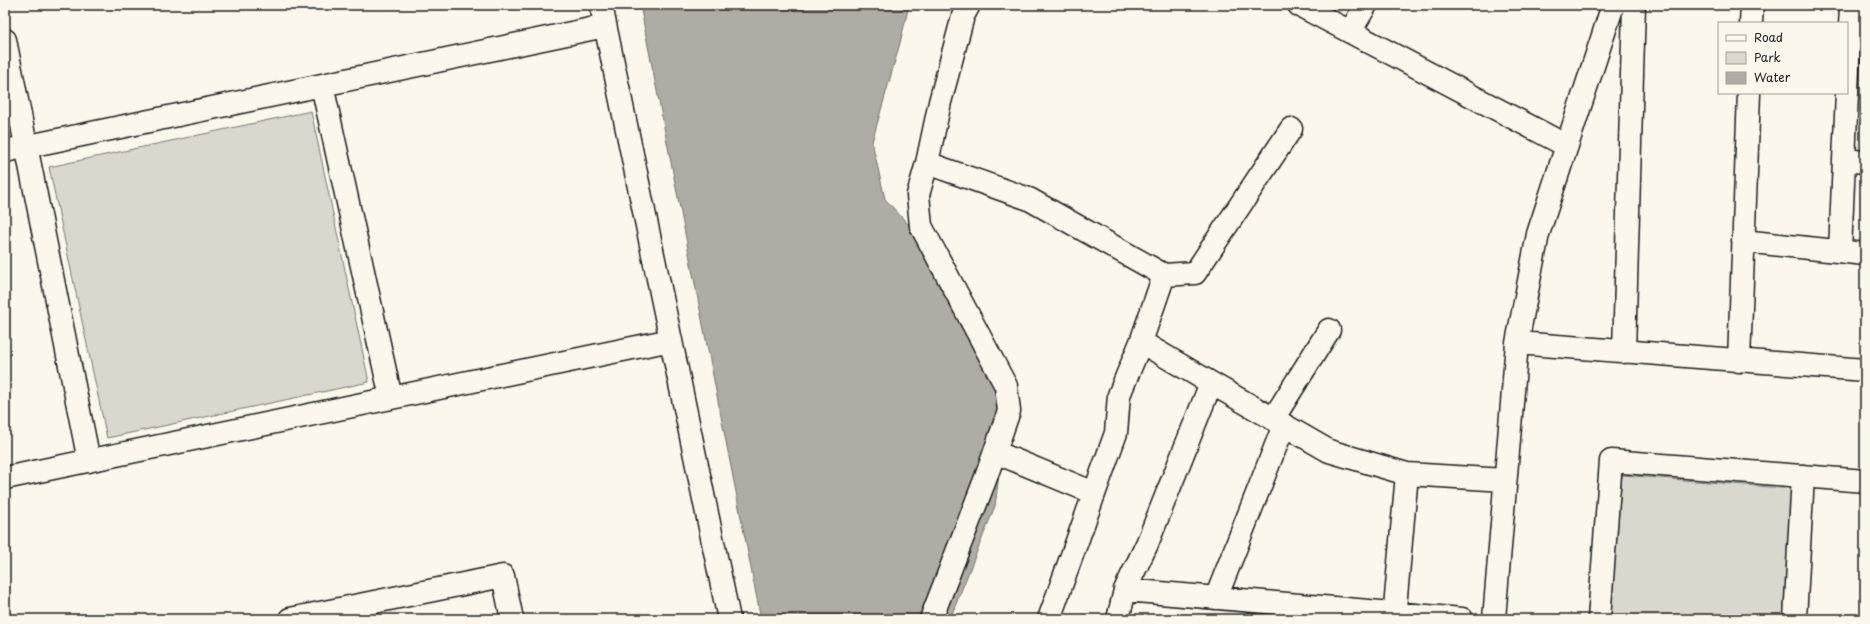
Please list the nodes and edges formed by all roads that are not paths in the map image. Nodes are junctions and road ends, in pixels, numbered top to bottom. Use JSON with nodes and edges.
{"nodes":[{"id":1,"x":601,"y":5,"type":"edge"},
{"id":2,"x":969,"y":5,"type":"edge"},
{"id":3,"x":1299,"y":5,"type":"edge"},
{"id":4,"x":1366,"y":5,"type":"edge"},
{"id":5,"x":1613,"y":5,"type":"edge"},
{"id":6,"x":1634,"y":5,"type":"edge"},
{"id":7,"x":1752,"y":5,"type":"edge"},
{"id":8,"x":1851,"y":5,"type":"edge"},
{"id":9,"x":1751,"y":22,"type":"edge"},
{"id":10,"x":605,"y":26,"type":"junction"},
{"id":11,"x":1350,"y":32,"type":"junction"},
{"id":12,"x":5,"y":40,"type":"edge"},
{"id":13,"x":1848,"y":70,"type":"edge"},
{"id":14,"x":322,"y":85,"type":"junction"},
{"id":15,"x":1748,"y":94,"type":"edge"},
{"id":16,"x":1847,"y":94,"type":"edge"},
{"id":17,"x":1291,"y":129,"type":"dead end"},
{"id":18,"x":1567,"y":146,"type":"junction"},
{"id":19,"x":26,"y":147,"type":"junction"},
{"id":20,"x":5,"y":151,"type":"edge"},
{"id":21,"x":1854,"y":161,"type":"edge"},
{"id":22,"x":927,"y":163,"type":"junction"},
{"id":23,"x":1743,"y":241,"type":"junction"},
{"id":24,"x":1840,"y":252,"type":"junction"},
{"id":25,"x":1865,"y":254,"type":"edge"},
{"id":26,"x":1164,"y":275,"type":"junction"},
{"id":27,"x":1329,"y":330,"type":"dead end"},
{"id":28,"x":671,"y":340,"type":"junction"},
{"id":29,"x":1141,"y":342,"type":"junction"},
{"id":30,"x":1517,"y":343,"type":"junction"},
{"id":31,"x":1624,"y":352,"type":"junction"},
{"id":32,"x":1739,"y":361,"type":"junction"},
{"id":33,"x":1865,"y":370,"type":"edge"},
{"id":34,"x":1211,"y":383,"type":"junction"},
{"id":35,"x":391,"y":398,"type":"junction"},
{"id":36,"x":1279,"y":422,"type":"junction"},
{"id":37,"x":995,"y":452,"type":"junction"},
{"id":38,"x":89,"y":460,"type":"junction"},
{"id":39,"x":1407,"y":474,"type":"junction"},
{"id":40,"x":1803,"y":476,"type":"junction"},
{"id":41,"x":5,"y":478,"type":"edge"},
{"id":42,"x":1505,"y":480,"type":"junction"},
{"id":43,"x":1865,"y":481,"type":"edge"},
{"id":44,"x":1094,"y":493,"type":"junction"},
{"id":45,"x":1126,"y":590,"type":"junction"},
{"id":46,"x":1216,"y":598,"type":"junction"},
{"id":47,"x":1394,"y":616,"type":"edge"},
{"id":48,"x":290,"y":619,"type":"edge"},
{"id":49,"x":512,"y":619,"type":"edge"},
{"id":50,"x":729,"y":619,"type":"edge"},
{"id":51,"x":930,"y":619,"type":"edge"},
{"id":52,"x":1049,"y":619,"type":"edge"},
{"id":53,"x":1118,"y":619,"type":"edge"},
{"id":54,"x":1462,"y":619,"type":"edge"},
{"id":55,"x":1494,"y":619,"type":"edge"},
{"id":56,"x":1599,"y":619,"type":"edge"},
{"id":57,"x":1795,"y":619,"type":"edge"}],
"edges":[{"from":1,"to":10,"type":"street"},
{"from":2,"to":22,"type":"street"},
{"from":3,"to":11,"type":"street"},
{"from":4,"to":11,"type":"street"},
{"from":5,"to":18,"type":"street"},
{"from":6,"to":31,"type":"street"},
{"from":7,"to":9,"type":"street"},
{"from":8,"to":13,"type":"street"},
{"from":10,"to":14,"type":"street"},
{"from":10,"to":28,"type":"street"},
{"from":11,"to":18,"type":"street"},
{"from":12,"to":19,"type":"street"},
{"from":14,"to":19,"type":"street"},
{"from":14,"to":35,"type":"street"},
{"from":15,"to":23,"type":"street"},
{"from":16,"to":21,"type":"street"},
{"from":17,"to":26,"type":"street"},
{"from":18,"to":30,"type":"street"},
{"from":19,"to":20,"type":"street"},
{"from":19,"to":38,"type":"street"},
{"from":21,"to":24,"type":"street"},
{"from":22,"to":26,"type":"street"},
{"from":22,"to":37,"type":"street"},
{"from":23,"to":24,"type":"street"},
{"from":23,"to":32,"type":"street"},
{"from":24,"to":25,"type":"street"},
{"from":26,"to":29,"type":"street"},
{"from":27,"to":36,"type":"street"},
{"from":28,"to":35,"type":"street"},
{"from":28,"to":50,"type":"street"},
{"from":29,"to":34,"type":"street"},
{"from":29,"to":44,"type":"street"},
{"from":30,"to":31,"type":"street"},
{"from":30,"to":42,"type":"street"},
{"from":31,"to":32,"type":"street"},
{"from":32,"to":33,"type":"street"},
{"from":34,"to":36,"type":"street"},
{"from":34,"to":45,"type":"street"},
{"from":35,"to":38,"type":"street"},
{"from":36,"to":39,"type":"street"},
{"from":36,"to":46,"type":"street"},
{"from":37,"to":44,"type":"street"},
{"from":37,"to":51,"type":"street"},
{"from":38,"to":41,"type":"street"},
{"from":39,"to":42,"type":"street"},
{"from":39,"to":47,"type":"street"},
{"from":40,"to":43,"type":"street"},
{"from":40,"to":56,"type":"street"},
{"from":40,"to":57,"type":"street"},
{"from":42,"to":55,"type":"street"},
{"from":44,"to":52,"type":"street"},
{"from":45,"to":46,"type":"street"},
{"from":45,"to":53,"type":"street"},
{"from":46,"to":47,"type":"street"},
{"from":47,"to":54,"type":"street"},
{"from":48,"to":49,"type":"street"}]}
